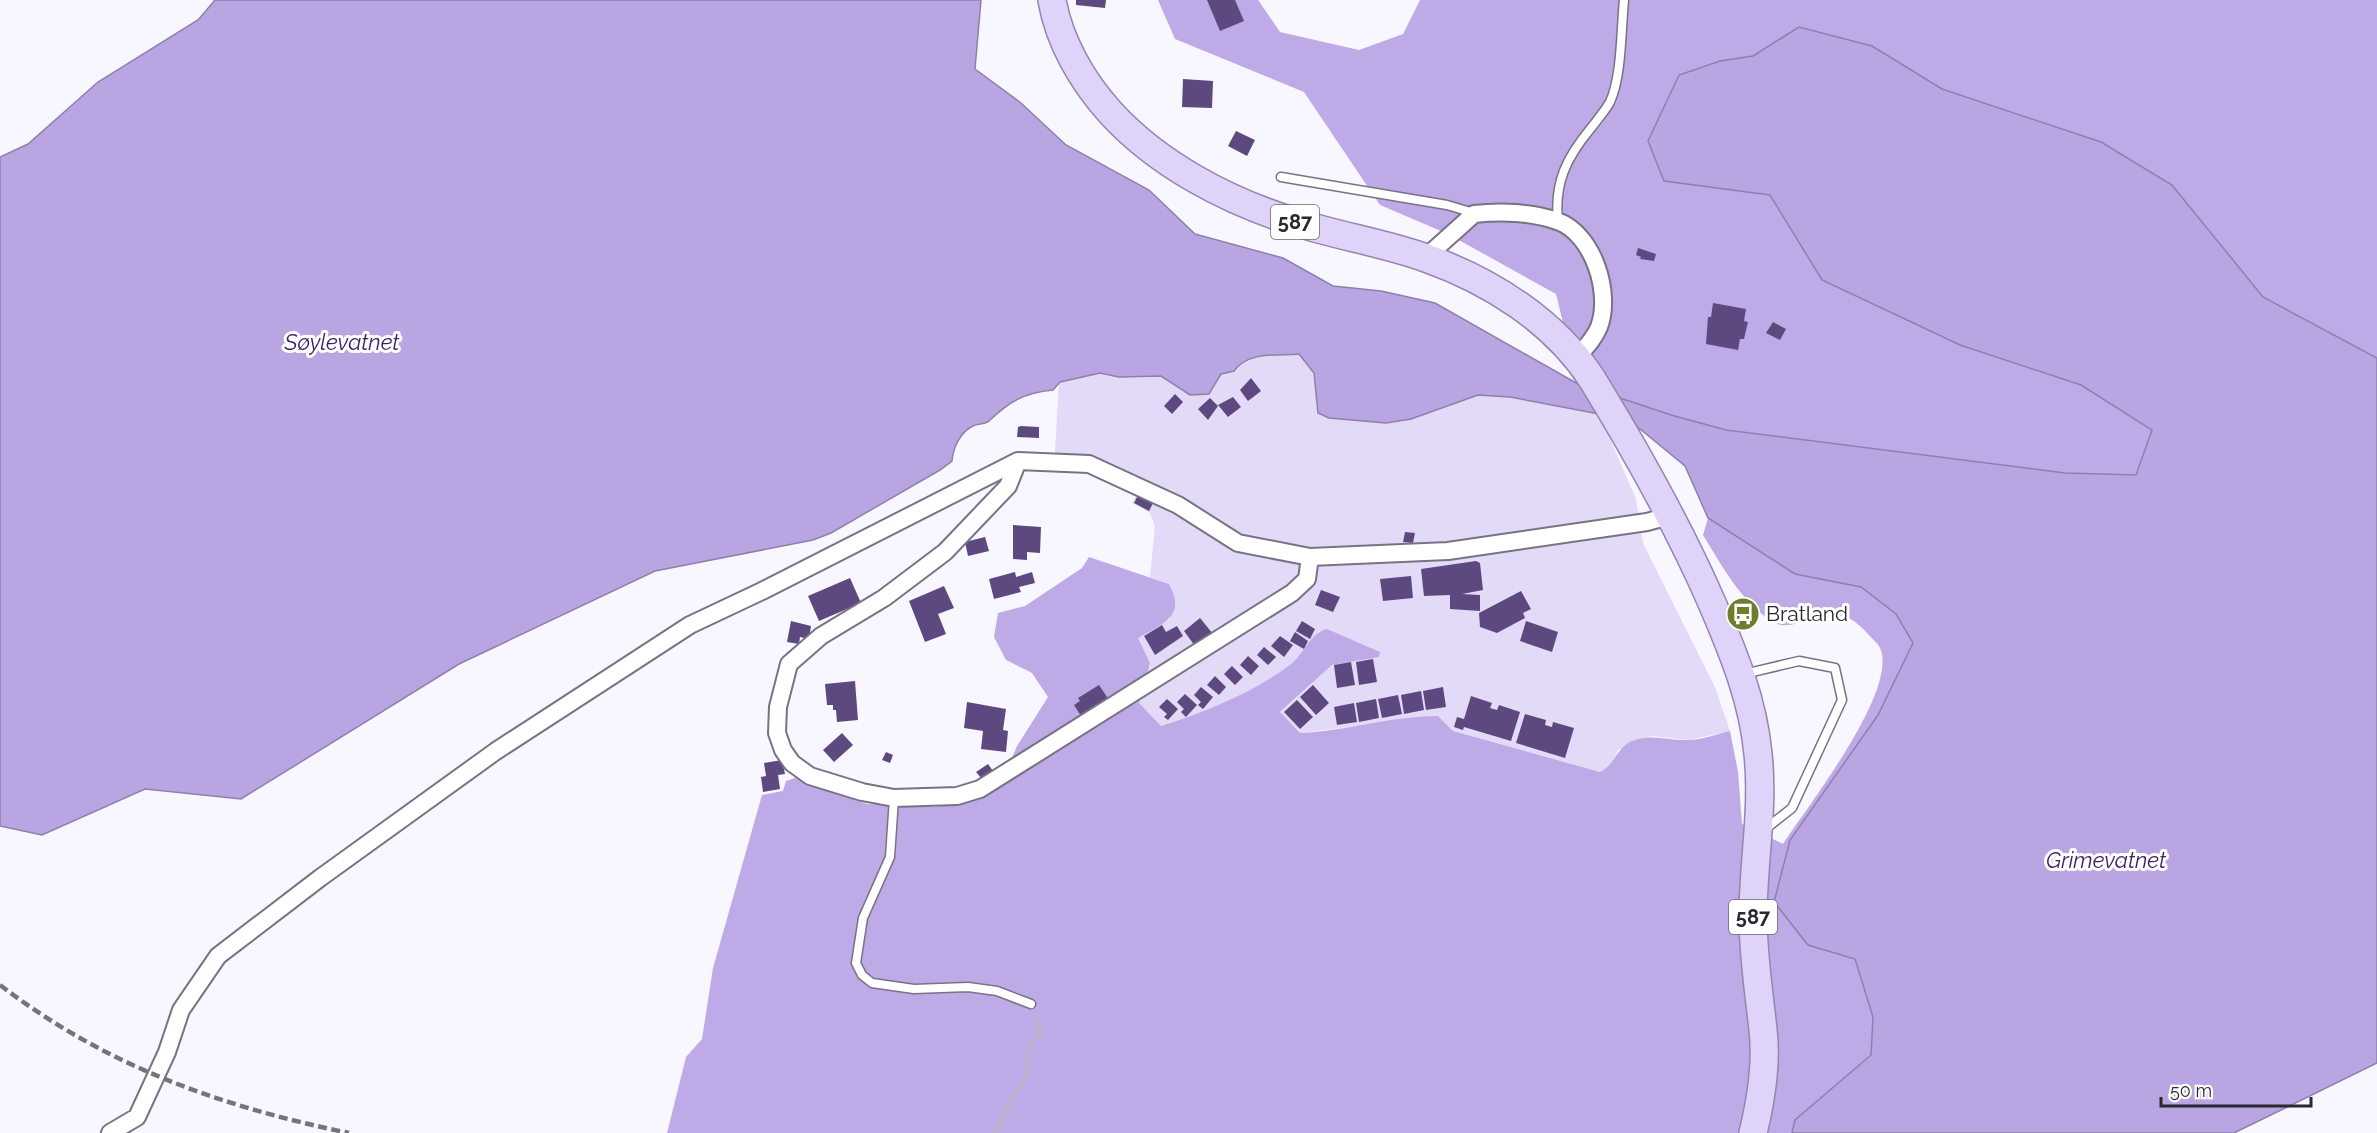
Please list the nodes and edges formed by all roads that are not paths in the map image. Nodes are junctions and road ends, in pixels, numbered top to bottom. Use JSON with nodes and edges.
{"nodes":[{"id":1,"x":1052,"y":0,"type":"edge"},
{"id":2,"x":1624,"y":0,"type":"edge"},
{"id":3,"x":1281,"y":177,"type":"dead end"},
{"id":4,"x":1474,"y":214,"type":"junction"},
{"id":5,"x":1558,"y":221,"type":"junction"},
{"id":6,"x":1425,"y":258,"type":"junction"},
{"id":7,"x":1585,"y":368,"type":"junction"},
{"id":8,"x":1018,"y":461,"type":"junction"},
{"id":9,"x":1669,"y":516,"type":"junction"},
{"id":10,"x":1310,"y":557,"type":"junction"},
{"id":11,"x":1741,"y":675,"type":"junction"},
{"id":12,"x":894,"y":798,"type":"junction"},
{"id":13,"x":1759,"y":834,"type":"junction"},
{"id":14,"x":1031,"y":1004,"type":"road end"},
{"id":15,"x":110,"y":1133,"type":"edge"},
{"id":16,"x":1753,"y":1133,"type":"edge"}],
"edges":[{"from":1,"to":6,"type":"main road","number":"587"},
{"from":2,"to":5,"type":"lane"},
{"from":3,"to":4,"type":"lane"},
{"from":4,"to":5,"type":"street"},
{"from":4,"to":6,"type":"street"},
{"from":5,"to":7,"type":"street"},
{"from":6,"to":7,"type":"main road","number":"587"},
{"from":7,"to":9,"type":"main road","number":"587"},
{"from":8,"to":10,"type":"street"},
{"from":8,"to":12,"type":"street"},
{"from":8,"to":15,"type":"street"},
{"from":9,"to":10,"type":"street"},
{"from":9,"to":11,"type":"main road","number":"587"},
{"from":10,"to":12,"type":"street"},
{"from":11,"to":13,"type":"main road","number":"587"},
{"from":11,"to":13,"type":"lane"},
{"from":12,"to":14,"type":"lane"},
{"from":13,"to":16,"type":"main road","number":"587"}]}
